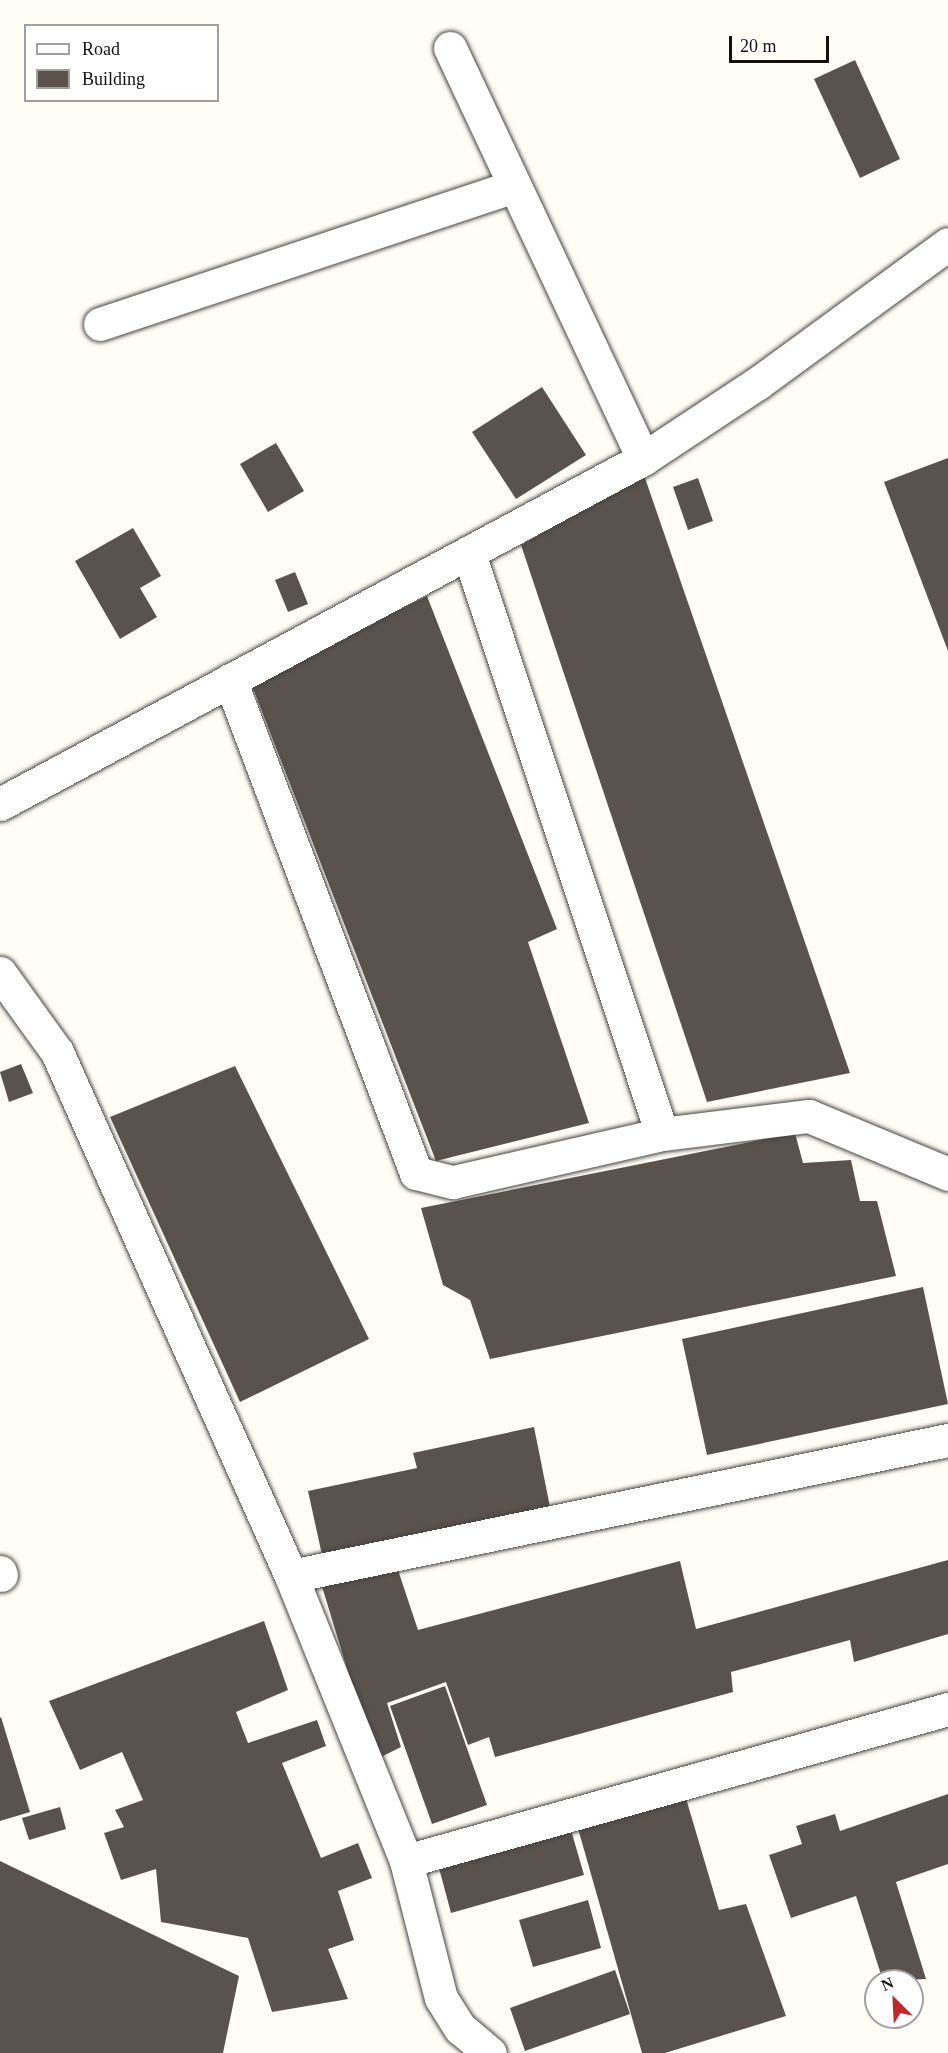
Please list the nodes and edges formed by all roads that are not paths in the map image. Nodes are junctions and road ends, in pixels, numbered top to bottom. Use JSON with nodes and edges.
{"nodes":[{"id":1,"x":450,"y":48,"type":"dead end"},
{"id":2,"x":514,"y":186,"type":"junction"},
{"id":3,"x":948,"y":244,"type":"edge"},
{"id":4,"x":100,"y":324,"type":"dead end"},
{"id":5,"x":643,"y":459,"type":"junction"},
{"id":6,"x":469,"y":554,"type":"junction"},
{"id":7,"x":230,"y":680,"type":"junction"},
{"id":8,"x":0,"y":804,"type":"edge"},
{"id":9,"x":0,"y":972,"type":"edge"},
{"id":10,"x":662,"y":1134,"type":"junction"},
{"id":11,"x":948,"y":1174,"type":"edge"},
{"id":12,"x":948,"y":1440,"type":"edge"},
{"id":13,"x":291,"y":1576,"type":"junction"},
{"id":14,"x":948,"y":1709,"type":"edge"},
{"id":15,"x":406,"y":1861,"type":"junction"},
{"id":16,"x":490,"y":2053,"type":"edge"}],
"edges":[{"from":1,"to":2,"type":"street"},
{"from":2,"to":4,"type":"street"},
{"from":2,"to":5,"type":"street"},
{"from":3,"to":5,"type":"street"},
{"from":5,"to":6,"type":"street"},
{"from":6,"to":7,"type":"street"},
{"from":6,"to":10,"type":"street"},
{"from":7,"to":8,"type":"street"},
{"from":7,"to":10,"type":"street"},
{"from":9,"to":13,"type":"street"},
{"from":10,"to":11,"type":"street"},
{"from":12,"to":13,"type":"street"},
{"from":13,"to":15,"type":"street"},
{"from":14,"to":15,"type":"street"},
{"from":15,"to":16,"type":"street"}]}
